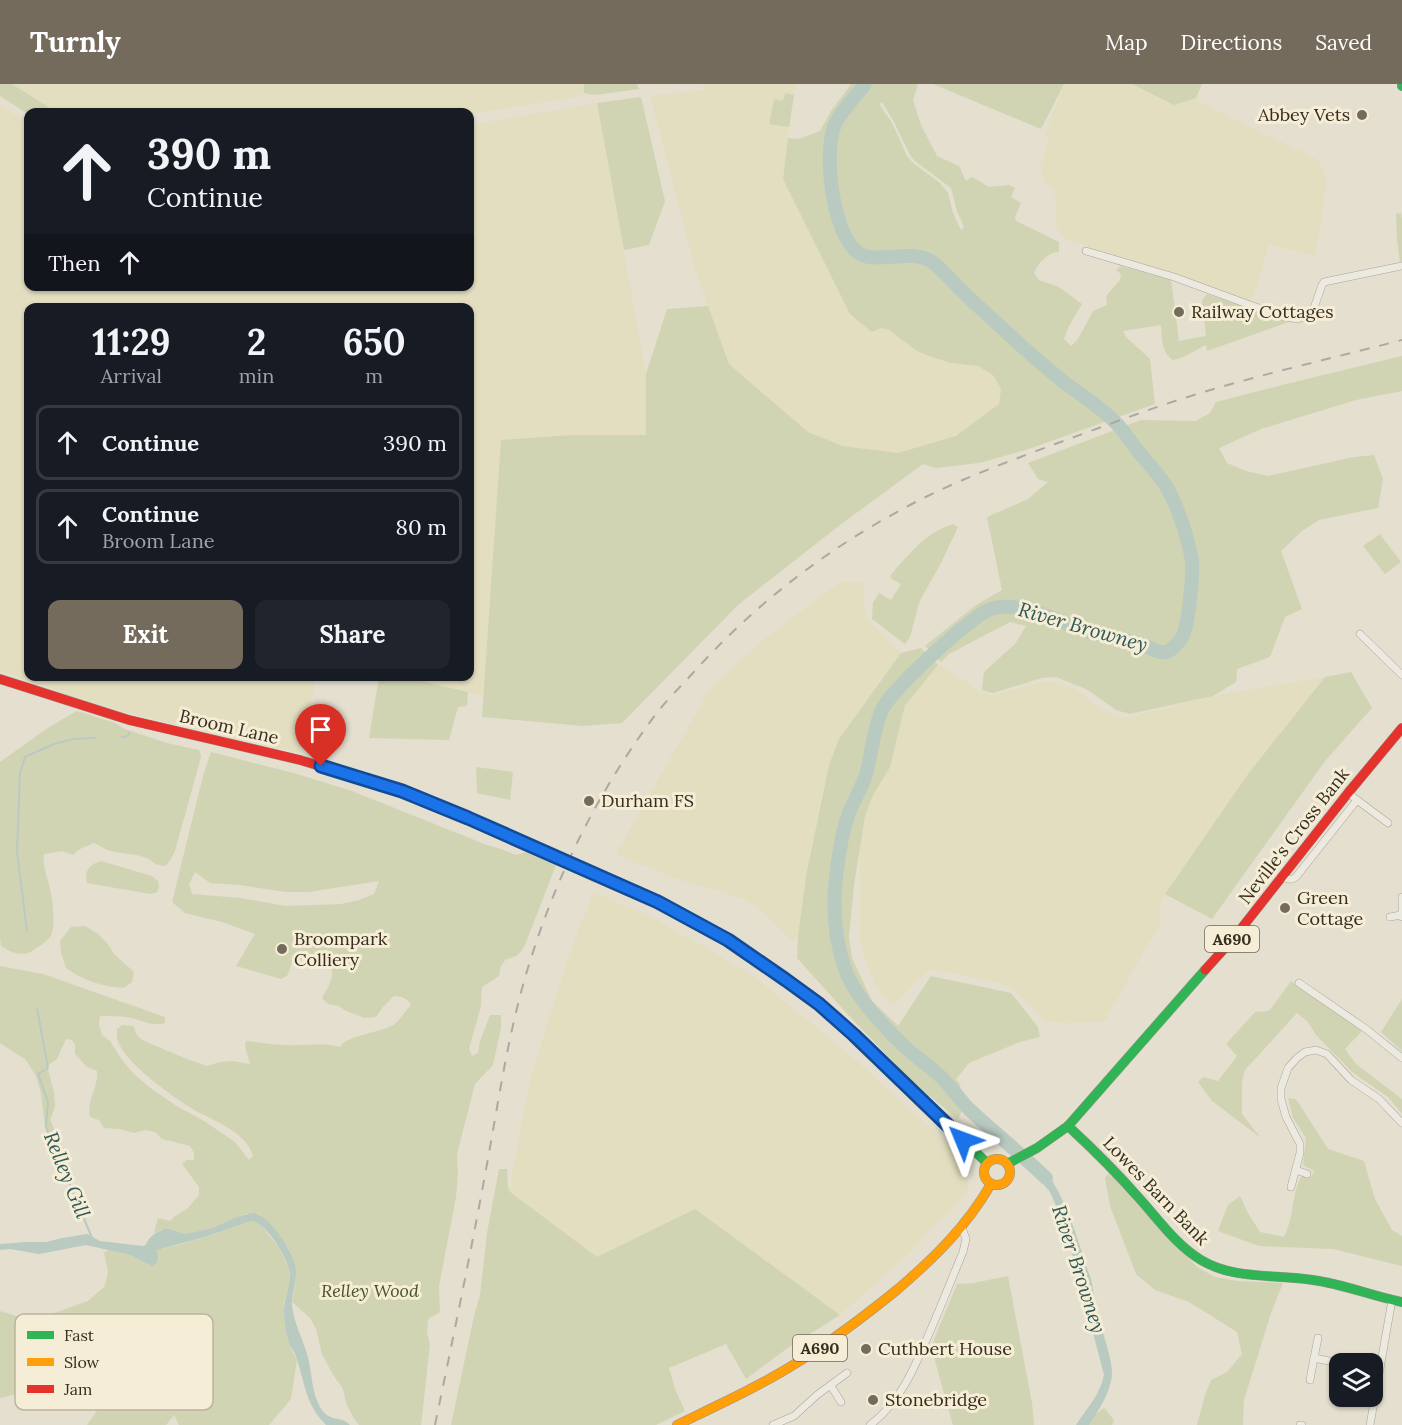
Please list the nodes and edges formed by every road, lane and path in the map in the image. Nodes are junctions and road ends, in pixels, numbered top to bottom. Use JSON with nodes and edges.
{"nodes":[{"id":1,"x":1086,"y":251,"type":"dead end"},
{"id":2,"x":1402,"y":266,"type":"edge"},
{"id":3,"x":1360,"y":634,"type":"dead end"},
{"id":4,"x":1402,"y":675,"type":"edge"},
{"id":5,"x":0,"y":679,"type":"edge"},
{"id":6,"x":1402,"y":728,"type":"edge"},
{"id":7,"x":1348,"y":793,"type":"junction"},
{"id":8,"x":1357,"y":800,"type":"junction"},
{"id":9,"x":1388,"y":823,"type":"dead end"},
{"id":10,"x":1282,"y":877,"type":"junction"},
{"id":11,"x":1402,"y":897,"type":"edge"},
{"id":12,"x":1402,"y":916,"type":"edge"},
{"id":13,"x":1390,"y":917,"type":"dead end"},
{"id":14,"x":1299,"y":983,"type":"dead end"},
{"id":15,"x":1402,"y":1058,"type":"edge"},
{"id":16,"x":1402,"y":1123,"type":"edge"},
{"id":17,"x":1068,"y":1125,"type":"junction"},
{"id":18,"x":987,"y":1163,"type":"junction"},
{"id":19,"x":1007,"y":1164,"type":"junction"},
{"id":20,"x":1296,"y":1170,"type":"junction"},
{"id":21,"x":1307,"y":1174,"type":"dead end"},
{"id":22,"x":991,"y":1184,"type":"junction"},
{"id":23,"x":1292,"y":1187,"type":"dead end"},
{"id":24,"x":962,"y":1228,"type":"junction"},
{"id":25,"x":1397,"y":1301,"type":"edge"},
{"id":26,"x":1318,"y":1338,"type":"dead end"},
{"id":27,"x":1381,"y":1353,"type":"edge"},
{"id":28,"x":1314,"y":1358,"type":"junction"},
{"id":29,"x":1329,"y":1361,"type":"edge"},
{"id":30,"x":848,"y":1373,"type":"dead end"},
{"id":31,"x":1311,"y":1380,"type":"dead end"},
{"id":32,"x":831,"y":1386,"type":"junction"},
{"id":33,"x":841,"y":1402,"type":"dead end"},
{"id":34,"x":1372,"y":1407,"type":"edge"},
{"id":35,"x":777,"y":1424,"type":"edge"},
{"id":36,"x":677,"y":1425,"type":"edge"},
{"id":37,"x":870,"y":1425,"type":"edge"},
{"id":38,"x":1370,"y":1425,"type":"edge"}],
"edges":[{"from":1,"to":2,"type":"street"},
{"from":3,"to":4,"type":"street"},
{"from":5,"to":18,"type":"main road","name":"Broom Lane","bridge":true},
{"from":6,"to":7,"type":"main road","name":"Neville's Cross Bank","number":"A690"},
{"from":7,"to":8,"type":"street"},
{"from":7,"to":10,"type":"main road","name":"Neville's Cross Bank","number":"A690"},
{"from":8,"to":9,"type":"street"},
{"from":8,"to":10,"type":"street"},
{"from":10,"to":17,"type":"main road","name":"Neville's Cross Bank","number":"A690"},
{"from":11,"to":12,"type":"street"},
{"from":12,"to":13,"type":"street"},
{"from":14,"to":15,"type":"street"},
{"from":16,"to":20,"type":"street"},
{"from":17,"to":19,"type":"main road","number":"A690"},
{"from":17,"to":25,"type":"main road","name":"Lowes Barn Bank"},
{"from":18,"to":19,"type":"main road","number":"A690"},
{"from":18,"to":22,"type":"main road"},
{"from":19,"to":22,"type":"main road","number":"A690"},
{"from":20,"to":21,"type":"street"},
{"from":20,"to":23,"type":"street"},
{"from":22,"to":24,"type":"main road","number":"A690"},
{"from":24,"to":36,"type":"main road","number":"A690"},
{"from":24,"to":37,"type":"street"},
{"from":25,"to":27,"type":"street"},
{"from":26,"to":28,"type":"street"},
{"from":28,"to":29,"type":"street"},
{"from":28,"to":31,"type":"street"},
{"from":30,"to":32,"type":"street"},
{"from":32,"to":33,"type":"street"},
{"from":32,"to":35,"type":"street"},
{"from":34,"to":38,"type":"street"}]}
